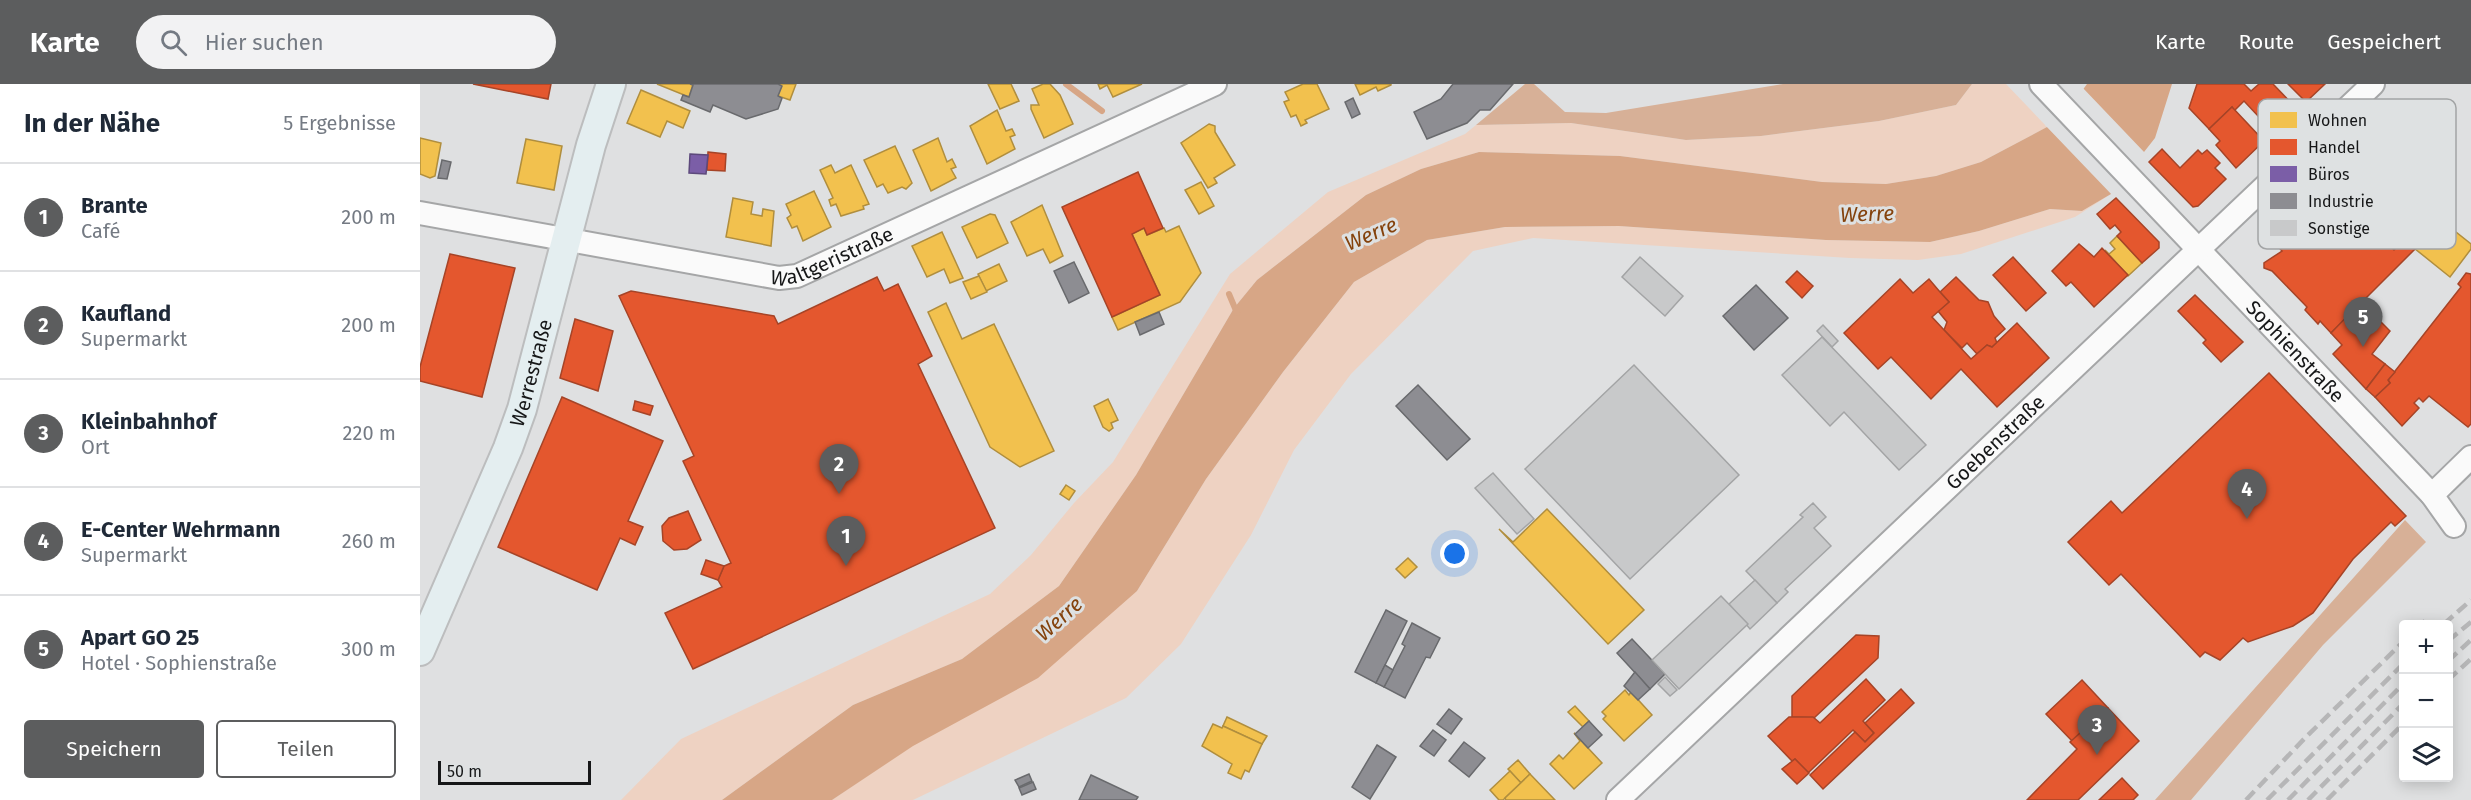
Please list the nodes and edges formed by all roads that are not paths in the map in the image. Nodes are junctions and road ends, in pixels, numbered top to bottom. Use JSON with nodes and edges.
{"nodes":[{"id":1,"x":611,"y":84,"type":"edge"},
{"id":2,"x":1215,"y":84,"type":"edge"},
{"id":3,"x":2041,"y":84,"type":"edge"},
{"id":4,"x":2373,"y":84,"type":"edge"},
{"id":5,"x":2357,"y":99,"type":"edge"},
{"id":6,"x":2258,"y":193,"type":"edge"},
{"id":7,"x":420,"y":213,"type":"edge"},
{"id":8,"x":566,"y":240,"type":"junction"},
{"id":9,"x":2198,"y":250,"type":"junction"},
{"id":10,"x":2471,"y":457,"type":"edge"},
{"id":11,"x":2432,"y":495,"type":"junction"},
{"id":12,"x":2454,"y":526,"type":"dead end"},
{"id":13,"x":420,"y":651,"type":"edge"},
{"id":14,"x":1618,"y":800,"type":"edge"}],
"edges":[{"from":1,"to":8,"type":"main road","name":"Werrestraße"},
{"from":2,"to":8,"type":"street","name":"Waltgeristraße"},
{"from":3,"to":9,"type":"street","name":"Sophienstraße"},
{"from":4,"to":5,"type":"street","name":"Goebenstraße"},
{"from":6,"to":9,"type":"street","name":"Goebenstraße"},
{"from":7,"to":8,"type":"street","name":"Waltgeristraße"},
{"from":8,"to":13,"type":"main road","name":"Werrestraße"},
{"from":9,"to":11,"type":"street","name":"Sophienstraße"},
{"from":9,"to":14,"type":"street","name":"Goebenstraße"},
{"from":10,"to":11,"type":"street"},
{"from":11,"to":12,"type":"street","name":"Sophienstraße"}]}
